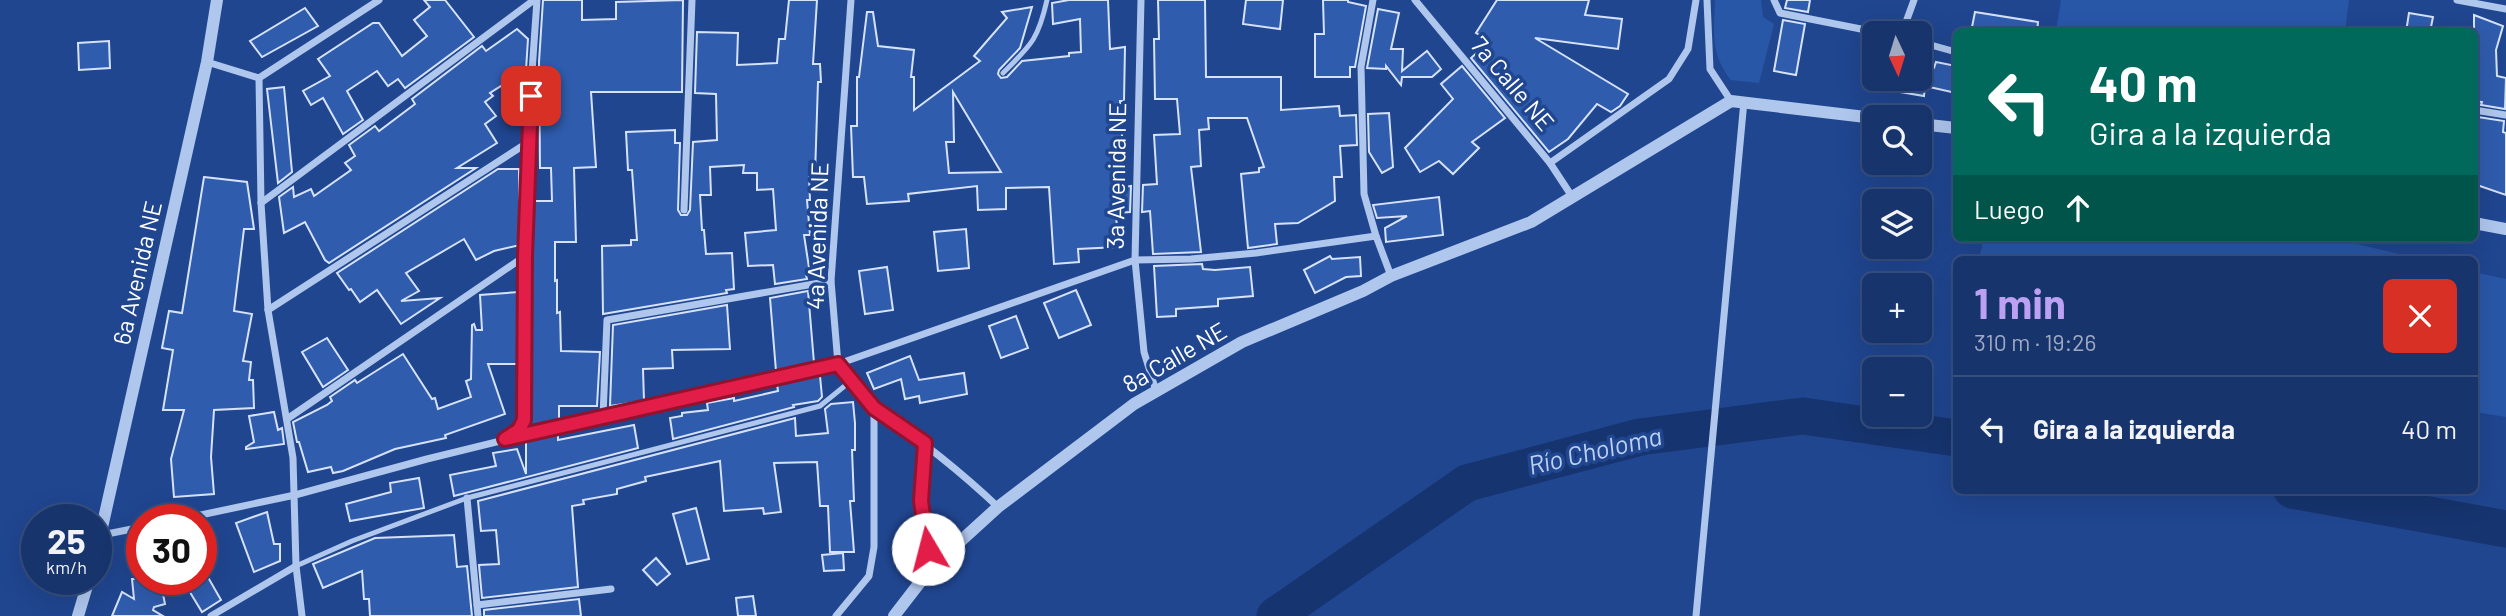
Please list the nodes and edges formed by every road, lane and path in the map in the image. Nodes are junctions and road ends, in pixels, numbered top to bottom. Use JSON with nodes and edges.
{"nodes":[{"id":1,"x":217,"y":0,"type":"edge"},
{"id":2,"x":379,"y":0,"type":"edge"},
{"id":3,"x":535,"y":0,"type":"edge"},
{"id":4,"x":692,"y":0,"type":"edge"},
{"id":5,"x":851,"y":0,"type":"edge"},
{"id":6,"x":1047,"y":0,"type":"edge"},
{"id":7,"x":1141,"y":0,"type":"edge"},
{"id":8,"x":1373,"y":0,"type":"edge"},
{"id":9,"x":1415,"y":0,"type":"edge"},
{"id":10,"x":1696,"y":0,"type":"edge"},
{"id":11,"x":1707,"y":0,"type":"edge"},
{"id":12,"x":1914,"y":0,"type":"edge"},
{"id":13,"x":2457,"y":0,"type":"edge"},
{"id":14,"x":1774,"y":2,"type":"edge"},
{"id":15,"x":2506,"y":9,"type":"edge"},
{"id":16,"x":1906,"y":21,"type":"edge"},
{"id":17,"x":1862,"y":29,"type":"edge"},
{"id":18,"x":1932,"y":45,"type":"edge"},
{"id":19,"x":1953,"y":50,"type":"edge"},
{"id":20,"x":207,"y":62,"type":"junction"},
{"id":21,"x":1003,"y":73,"type":"dead end"},
{"id":22,"x":259,"y":78,"type":"junction"},
{"id":23,"x":1738,"y":101,"type":"junction"},
{"id":24,"x":2478,"y":111,"type":"edge"},
{"id":25,"x":2506,"y":115,"type":"edge"},
{"id":26,"x":1862,"y":116,"type":"edge"},
{"id":27,"x":1932,"y":125,"type":"edge"},
{"id":28,"x":1953,"y":128,"type":"edge"},
{"id":29,"x":527,"y":144,"type":"junction"},
{"id":30,"x":1550,"y":163,"type":"junction"},
{"id":31,"x":1573,"y":198,"type":"junction"},
{"id":32,"x":261,"y":203,"type":"junction"},
{"id":33,"x":684,"y":210,"type":"dead end"},
{"id":34,"x":2478,"y":224,"type":"edge"},
{"id":35,"x":2506,"y":229,"type":"edge"},
{"id":36,"x":1376,"y":236,"type":"junction"},
{"id":37,"x":525,"y":256,"type":"junction"},
{"id":38,"x":1135,"y":260,"type":"junction"},
{"id":39,"x":1391,"y":276,"type":"junction"},
{"id":40,"x":831,"y":281,"type":"junction"},
{"id":41,"x":268,"y":310,"type":"junction"},
{"id":42,"x":838,"y":364,"type":"junction"},
{"id":43,"x":852,"y":380,"type":"junction"},
{"id":44,"x":1156,"y":391,"type":"junction"},
{"id":45,"x":874,"y":408,"type":"junction"},
{"id":46,"x":603,"y":416,"type":"junction"},
{"id":47,"x":287,"y":419,"type":"junction"},
{"id":48,"x":505,"y":439,"type":"junction"},
{"id":49,"x":925,"y":443,"type":"junction"},
{"id":50,"x":295,"y":495,"type":"junction"},
{"id":51,"x":467,"y":498,"type":"junction"},
{"id":52,"x":109,"y":504,"type":"edge"},
{"id":53,"x":998,"y":506,"type":"junction"},
{"id":54,"x":217,"y":512,"type":"edge"},
{"id":55,"x":296,"y":566,"type":"junction"},
{"id":56,"x":931,"y":568,"type":"junction"},
{"id":57,"x":611,"y":589,"type":"dead end"},
{"id":58,"x":84,"y":595,"type":"edge"},
{"id":59,"x":477,"y":605,"type":"junction"},
{"id":60,"x":78,"y":616,"type":"edge"},
{"id":61,"x":211,"y":616,"type":"edge"},
{"id":62,"x":302,"y":616,"type":"edge"},
{"id":63,"x":478,"y":616,"type":"edge"},
{"id":64,"x":836,"y":616,"type":"edge"},
{"id":65,"x":894,"y":616,"type":"edge"},
{"id":66,"x":1696,"y":616,"type":"edge"}],
"edges":[{"from":1,"to":20,"type":"street","name":"6a Avenida NE"},
{"from":2,"to":22,"type":"street"},
{"from":3,"to":29,"type":"street"},
{"from":3,"to":32,"type":"street"},
{"from":4,"to":33,"type":"street"},
{"from":5,"to":40,"type":"street","name":"4a Avenida NE"},
{"from":6,"to":21,"type":"lane"},
{"from":7,"to":38,"type":"street","name":"3a Avenida NE"},
{"from":8,"to":36,"type":"street"},
{"from":9,"to":30,"type":"street","name":"7a Calle NE"},
{"from":10,"to":30,"type":"street"},
{"from":11,"to":23,"type":"street"},
{"from":12,"to":16,"type":"street"},
{"from":13,"to":15,"type":"street"},
{"from":14,"to":17,"type":"street"},
{"from":18,"to":19,"type":"street"},
{"from":20,"to":22,"type":"street"},
{"from":20,"to":52,"type":"street","name":"6a Avenida NE"},
{"from":22,"to":32,"type":"street"},
{"from":23,"to":26,"type":"street"},
{"from":23,"to":31,"type":"street"},
{"from":23,"to":66,"type":"street"},
{"from":24,"to":25,"type":"street"},
{"from":27,"to":28,"type":"street"},
{"from":29,"to":37,"type":"street"},
{"from":29,"to":41,"type":"street"},
{"from":30,"to":31,"type":"street","name":"7a Calle NE"},
{"from":31,"to":39,"type":"street"},
{"from":32,"to":41,"type":"street"},
{"from":34,"to":35,"type":"street"},
{"from":36,"to":38,"type":"street"},
{"from":36,"to":39,"type":"street"},
{"from":37,"to":47,"type":"street"},
{"from":37,"to":48,"type":"street"},
{"from":38,"to":42,"type":"street"},
{"from":38,"to":44,"type":"street","name":"3a Avenida NE"},
{"from":39,"to":44,"type":"street","name":"8a Calle NE"},
{"from":40,"to":42,"type":"street","name":"4a Avenida NE"},
{"from":40,"to":46,"type":"street"},
{"from":41,"to":47,"type":"street"},
{"from":42,"to":43,"type":"street"},
{"from":42,"to":46,"type":"street"},
{"from":43,"to":45,"type":"street"},
{"from":43,"to":51,"type":"lane"},
{"from":44,"to":53,"type":"street","name":"8a Calle NE"},
{"from":45,"to":49,"type":"street"},
{"from":45,"to":64,"type":"street"},
{"from":46,"to":48,"type":"street"},
{"from":47,"to":50,"type":"street"},
{"from":48,"to":50,"type":"street"},
{"from":49,"to":53,"type":"street"},
{"from":49,"to":56,"type":"street"},
{"from":50,"to":54,"type":"street"},
{"from":50,"to":55,"type":"street"},
{"from":51,"to":55,"type":"lane"},
{"from":51,"to":59,"type":"street"},
{"from":53,"to":56,"type":"street","name":"8a Calle NE"},
{"from":55,"to":61,"type":"street"},
{"from":55,"to":62,"type":"street"},
{"from":56,"to":65,"type":"street","name":"8a Calle NE"},
{"from":57,"to":59,"type":"street"},
{"from":58,"to":60,"type":"street"},
{"from":59,"to":63,"type":"street"}]}
